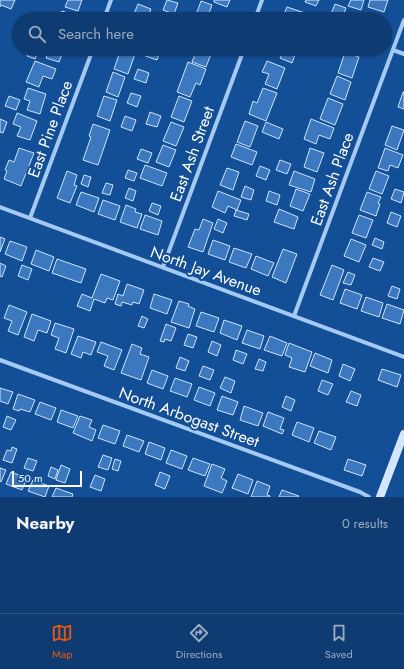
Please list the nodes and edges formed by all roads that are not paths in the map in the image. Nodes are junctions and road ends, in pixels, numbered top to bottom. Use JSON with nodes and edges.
{"nodes":[{"id":1,"x":111,"y":0,"type":"edge"},
{"id":2,"x":262,"y":0,"type":"edge"},
{"id":3,"x":107,"y":12,"type":"edge"},
{"id":4,"x":258,"y":12,"type":"edge"},
{"id":5,"x":404,"y":20,"type":"edge"},
{"id":6,"x":393,"y":50,"type":"joint"},
{"id":7,"x":404,"y":54,"type":"edge"},
{"id":8,"x":90,"y":56,"type":"edge"},
{"id":9,"x":241,"y":56,"type":"edge"},
{"id":10,"x":391,"y":56,"type":"edge"},
{"id":11,"x":0,"y":207,"type":"edge"},
{"id":12,"x":30,"y":218,"type":"junction"},
{"id":13,"x":162,"y":267,"type":"junction"},
{"id":14,"x":294,"y":316,"type":"junction"},
{"id":15,"x":404,"y":356,"type":"edge"},
{"id":16,"x":0,"y":360,"type":"edge"},
{"id":17,"x":404,"y":434,"type":"edge"},
{"id":18,"x":369,"y":497,"type":"edge"},
{"id":19,"x":380,"y":497,"type":"edge"}],
"edges":[{"from":1,"to":3,"type":"street"},
{"from":2,"to":4,"type":"street"},
{"from":5,"to":6,"type":"street","name":"East Ash Place"},
{"from":6,"to":7,"type":"street"},
{"from":8,"to":12,"type":"street","name":"East Pine Place"},
{"from":9,"to":13,"type":"street","name":"East Ash Street"},
{"from":10,"to":14,"type":"street","name":"East Ash Place"},
{"from":11,"to":12,"type":"street","name":"North Jay Avenue"},
{"from":12,"to":13,"type":"street","name":"North Jay Avenue"},
{"from":13,"to":14,"type":"street","name":"North Jay Avenue"},
{"from":14,"to":15,"type":"street","name":"North Jay Avenue"},
{"from":16,"to":18,"type":"street","name":"North Arbogast Street"},
{"from":17,"to":19,"type":"main road"}]}
